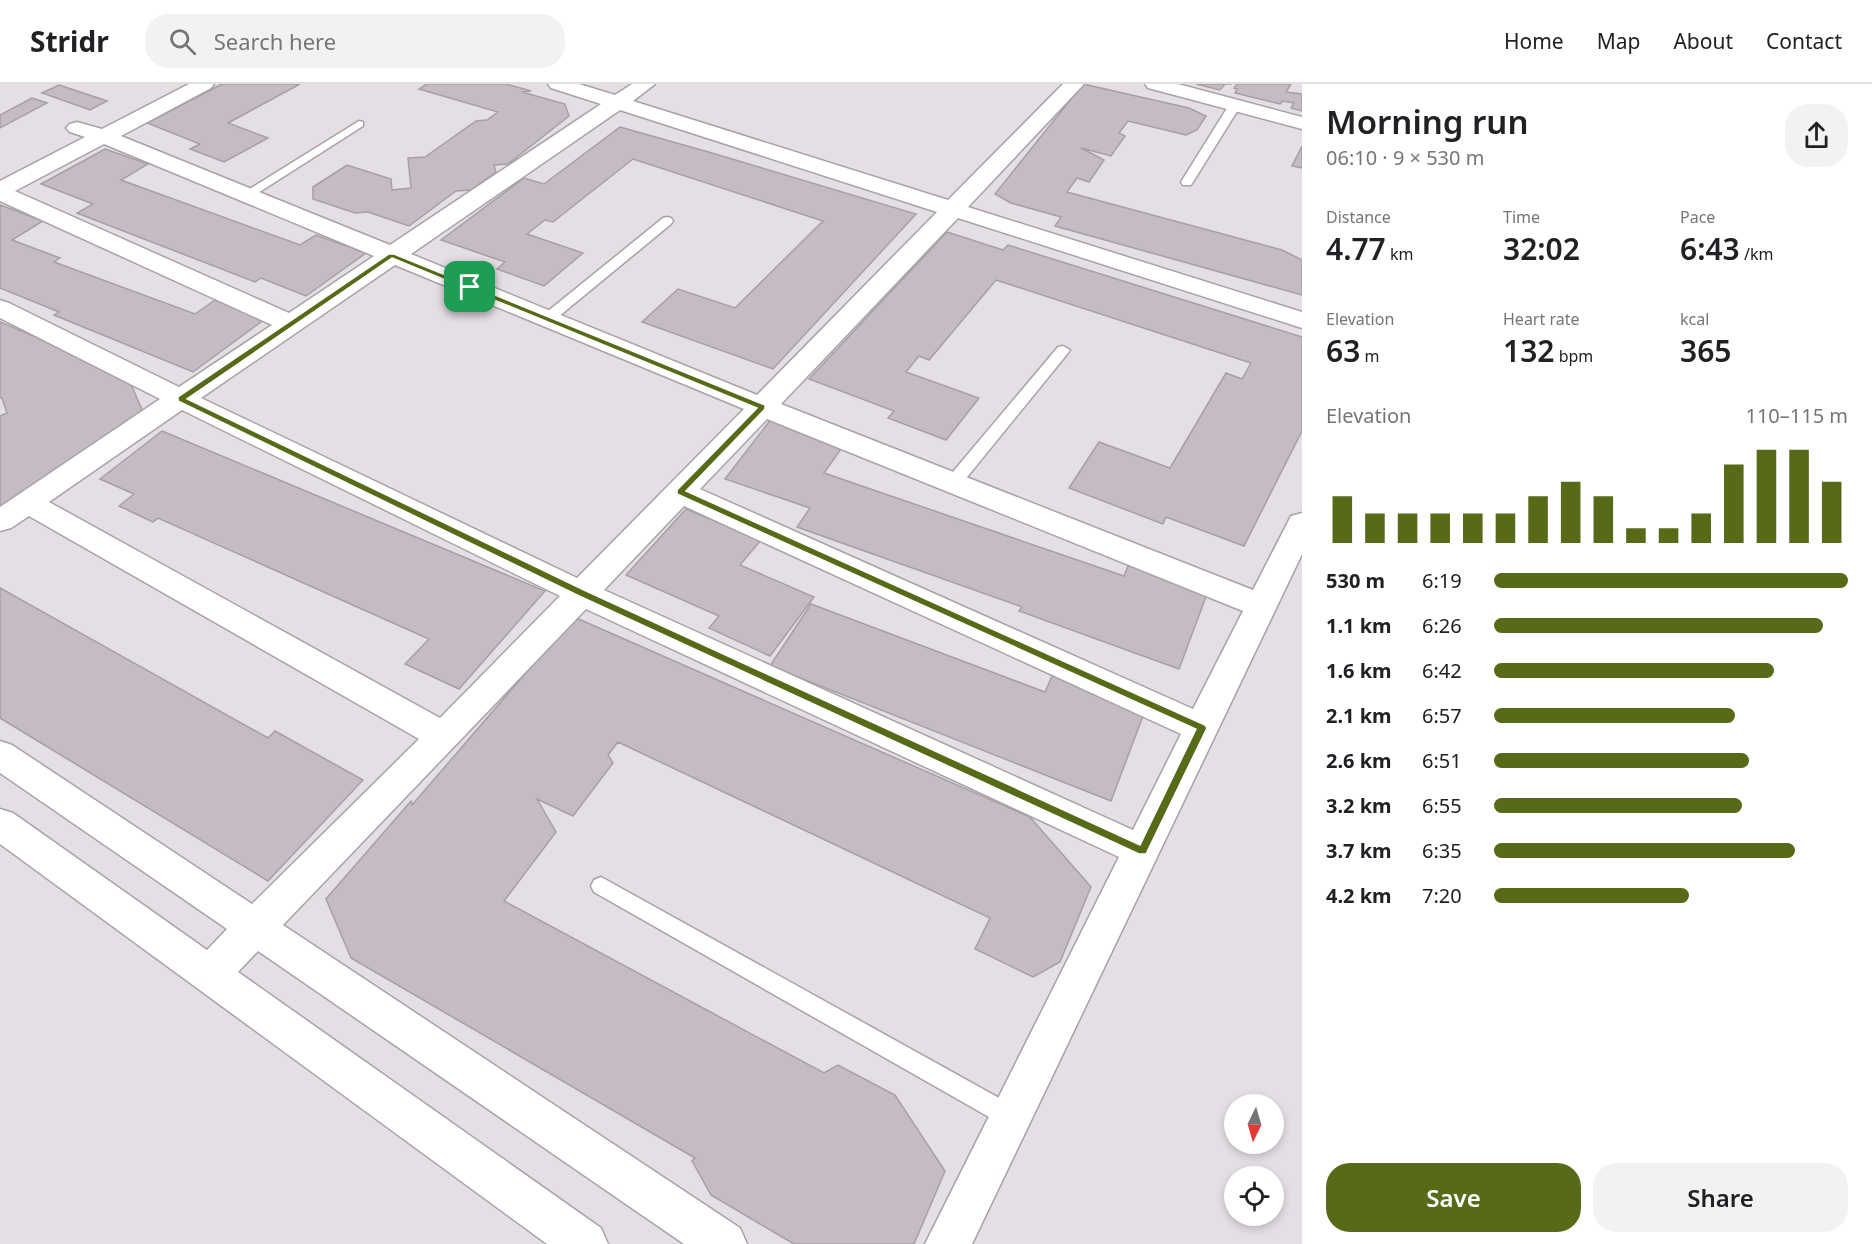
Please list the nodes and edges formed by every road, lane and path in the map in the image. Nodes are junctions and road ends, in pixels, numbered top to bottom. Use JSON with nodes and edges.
{"nodes":[{"id":1,"x":165,"y":84,"type":"edge"},
{"id":2,"x":204,"y":84,"type":"edge"},
{"id":3,"x":558,"y":84,"type":"edge"},
{"id":4,"x":645,"y":84,"type":"edge"},
{"id":5,"x":1074,"y":84,"type":"edge"},
{"id":6,"x":1155,"y":84,"type":"edge"},
{"id":7,"x":617,"y":103,"type":"junction"},
{"id":8,"x":1235,"y":105,"type":"junction"},
{"id":9,"x":1302,"y":123,"type":"edge"},
{"id":10,"x":359,"y":124,"type":"dead end"},
{"id":11,"x":77,"y":128,"type":"junction"},
{"id":12,"x":103,"y":136,"type":"junction"},
{"id":13,"x":39,"y":147,"type":"dead end"},
{"id":14,"x":1187,"y":182,"type":"dead end"},
{"id":15,"x":0,"y":192,"type":"edge"},
{"id":16,"x":246,"y":195,"type":"junction"},
{"id":17,"x":953,"y":210,"type":"junction"},
{"id":18,"x":667,"y":220,"type":"dead end"},
{"id":19,"x":392,"y":255,"type":"junction"},
{"id":20,"x":0,"y":308,"type":"edge"},
{"id":21,"x":548,"y":319,"type":"junction"},
{"id":22,"x":1302,"y":320,"type":"edge"},
{"id":23,"x":292,"y":324,"type":"junction"},
{"id":24,"x":1064,"y":350,"type":"dead end"},
{"id":25,"x":181,"y":399,"type":"junction"},
{"id":26,"x":763,"y":407,"type":"junction"},
{"id":27,"x":953,"y":483,"type":"junction"},
{"id":28,"x":680,"y":492,"type":"junction"},
{"id":29,"x":27,"y":502,"type":"junction"},
{"id":30,"x":0,"y":521,"type":"edge"},
{"id":31,"x":1302,"y":523,"type":"edge"},
{"id":32,"x":581,"y":593,"type":"junction"},
{"id":33,"x":1262,"y":606,"type":"junction"},
{"id":34,"x":1202,"y":728,"type":"junction"},
{"id":35,"x":444,"y":736,"type":"junction"},
{"id":36,"x":0,"y":755,"type":"edge"},
{"id":37,"x":0,"y":824,"type":"edge"},
{"id":38,"x":1142,"y":851,"type":"junction"},
{"id":39,"x":601,"y":886,"type":"dead end"},
{"id":40,"x":257,"y":926,"type":"junction"},
{"id":41,"x":209,"y":974,"type":"junction"},
{"id":42,"x":1011,"y":1117,"type":"junction"},
{"id":43,"x":585,"y":1244,"type":"edge"},
{"id":44,"x":724,"y":1244,"type":"edge"},
{"id":45,"x":948,"y":1244,"type":"edge"}],
"edges":[{"from":1,"to":11,"type":"street"},
{"from":2,"to":12,"type":"street"},
{"from":3,"to":7,"type":"street"},
{"from":4,"to":7,"type":"street"},
{"from":5,"to":17,"type":"street"},
{"from":6,"to":8,"type":"street"},
{"from":7,"to":17,"type":"street"},
{"from":7,"to":19,"type":"street"},
{"from":8,"to":9,"type":"street"},
{"from":8,"to":14,"type":"lane"},
{"from":10,"to":16,"type":"lane"},
{"from":11,"to":12,"type":"street"},
{"from":11,"to":13,"type":"street"},
{"from":12,"to":15,"type":"street"},
{"from":12,"to":16,"type":"street"},
{"from":15,"to":23,"type":"street"},
{"from":16,"to":19,"type":"street"},
{"from":17,"to":22,"type":"street"},
{"from":17,"to":26,"type":"street"},
{"from":18,"to":21,"type":"lane"},
{"from":19,"to":21,"type":"street"},
{"from":19,"to":23,"type":"street"},
{"from":20,"to":25,"type":"street"},
{"from":21,"to":26,"type":"street"},
{"from":23,"to":25,"type":"street"},
{"from":24,"to":27,"type":"lane"},
{"from":25,"to":29,"type":"street"},
{"from":25,"to":32,"type":"street"},
{"from":26,"to":27,"type":"street"},
{"from":26,"to":28,"type":"street"},
{"from":27,"to":33,"type":"street"},
{"from":28,"to":32,"type":"street"},
{"from":28,"to":34,"type":"street"},
{"from":29,"to":30,"type":"street"},
{"from":29,"to":35,"type":"street"},
{"from":31,"to":33,"type":"street"},
{"from":32,"to":35,"type":"street"},
{"from":32,"to":38,"type":"street"},
{"from":33,"to":34,"type":"street"},
{"from":34,"to":38,"type":"street"},
{"from":35,"to":40,"type":"street"},
{"from":36,"to":40,"type":"street"},
{"from":37,"to":41,"type":"street"},
{"from":38,"to":42,"type":"street"},
{"from":39,"to":42,"type":"lane"},
{"from":40,"to":41,"type":"street"},
{"from":40,"to":44,"type":"street"},
{"from":41,"to":43,"type":"street"},
{"from":42,"to":45,"type":"street"}]}
